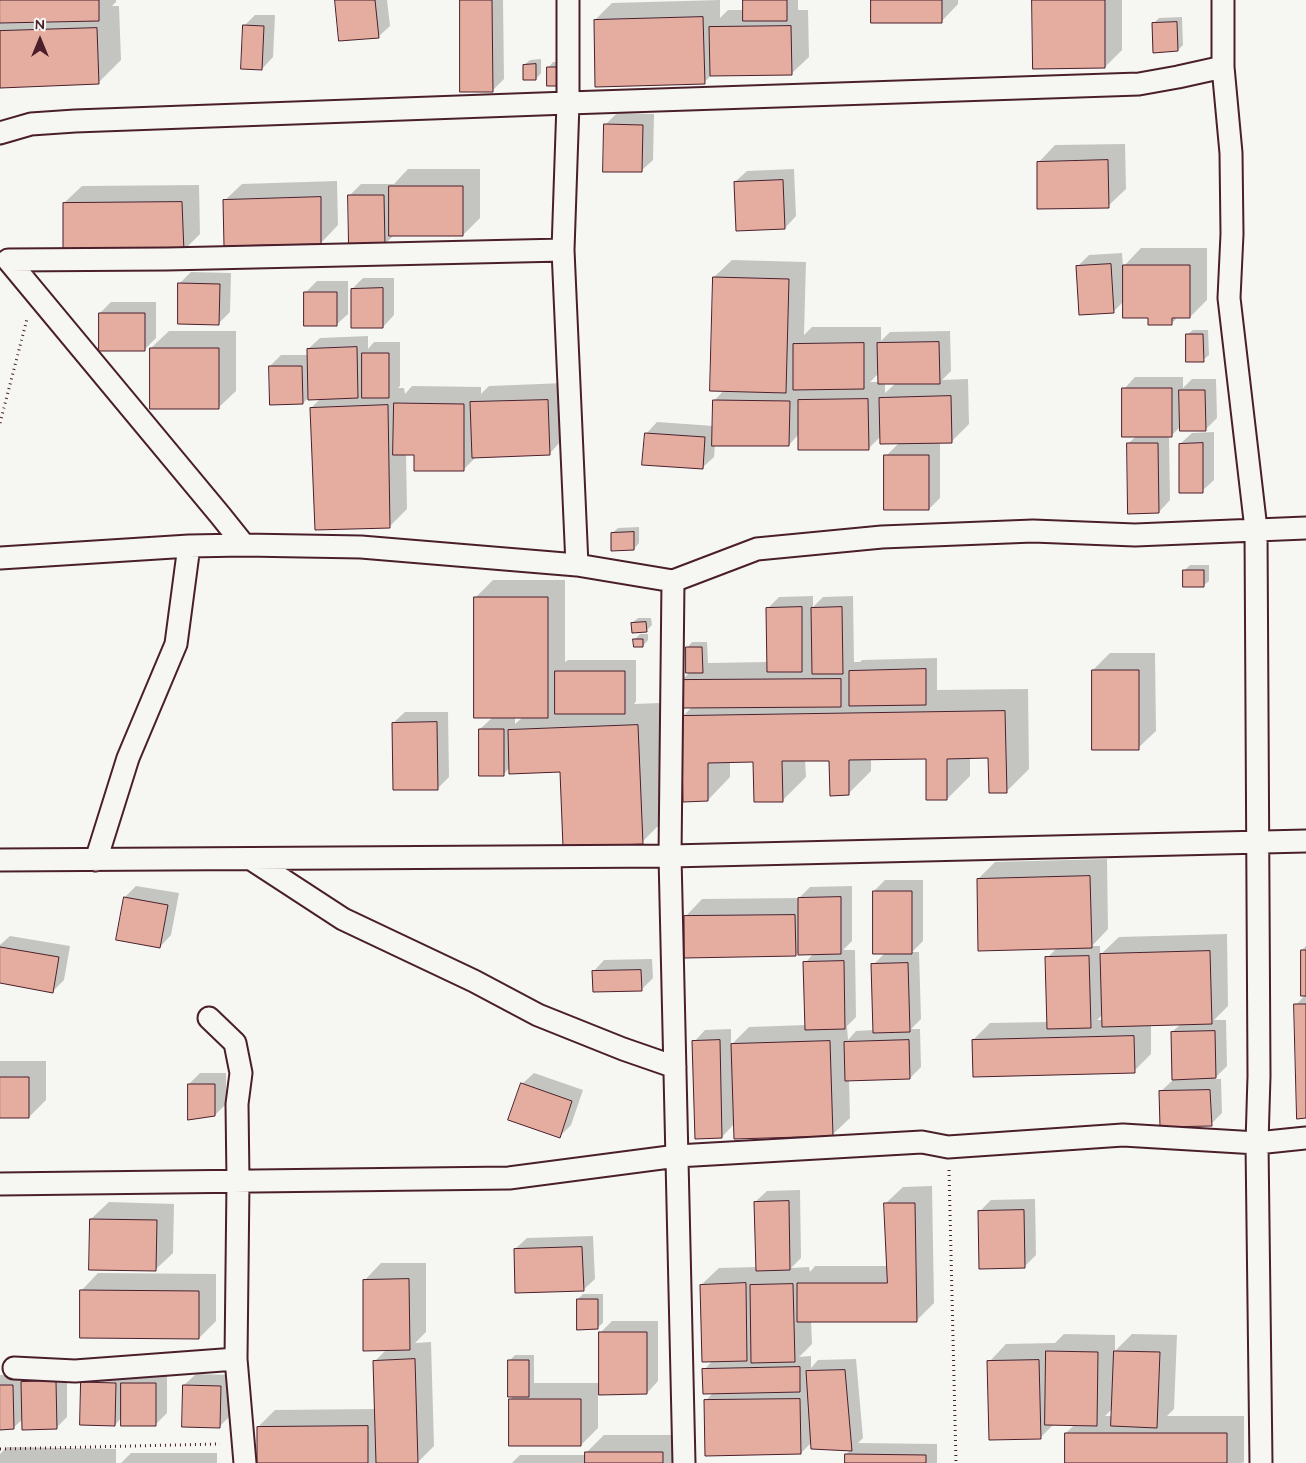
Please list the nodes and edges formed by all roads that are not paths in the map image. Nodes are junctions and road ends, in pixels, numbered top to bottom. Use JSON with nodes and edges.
{"nodes":[{"id":1,"x":568,"y":0,"type":"edge"},
{"id":2,"x":1222,"y":0,"type":"edge"},
{"id":3,"x":1223,"y":66,"type":"junction"},
{"id":4,"x":568,"y":103,"type":"junction"},
{"id":5,"x":0,"y":133,"type":"edge"},
{"id":6,"x":563,"y":250,"type":"junction"},
{"id":7,"x":4,"y":260,"type":"edge"},
{"id":8,"x":1306,"y":528,"type":"edge"},
{"id":9,"x":1256,"y":529,"type":"junction"},
{"id":10,"x":244,"y":545,"type":"junction"},
{"id":11,"x":189,"y":546,"type":"junction"},
{"id":12,"x":0,"y":558,"type":"edge"},
{"id":13,"x":576,"y":565,"type":"junction"},
{"id":14,"x":673,"y":581,"type":"junction"},
{"id":15,"x":1258,"y":841,"type":"junction"},
{"id":16,"x":1306,"y":841,"type":"edge"},
{"id":17,"x":670,"y":856,"type":"junction"},
{"id":18,"x":251,"y":859,"type":"junction"},
{"id":19,"x":0,"y":860,"type":"edge"},
{"id":20,"x":96,"y":860,"type":"junction"},
{"id":21,"x":209,"y":1018,"type":"dead end"},
{"id":22,"x":675,"y":1067,"type":"junction"},
{"id":23,"x":1306,"y":1138,"type":"edge"},
{"id":24,"x":1257,"y":1143,"type":"junction"},
{"id":25,"x":677,"y":1156,"type":"junction"},
{"id":26,"x":238,"y":1181,"type":"junction"},
{"id":27,"x":0,"y":1184,"type":"edge"},
{"id":28,"x":236,"y":1359,"type":"junction"},
{"id":29,"x":14,"y":1368,"type":"dead end"},
{"id":30,"x":244,"y":1453,"type":"edge"},
{"id":31,"x":684,"y":1463,"type":"edge"},
{"id":32,"x":1261,"y":1463,"type":"edge"}],
"edges":[{"from":1,"to":4,"type":"street"},
{"from":2,"to":3,"type":"street"},
{"from":3,"to":4,"type":"street"},
{"from":3,"to":9,"type":"street"},
{"from":4,"to":5,"type":"street"},
{"from":4,"to":6,"type":"street"},
{"from":6,"to":7,"type":"street"},
{"from":6,"to":13,"type":"street"},
{"from":7,"to":10,"type":"street"},
{"from":8,"to":9,"type":"street"},
{"from":9,"to":14,"type":"street"},
{"from":9,"to":15,"type":"street"},
{"from":10,"to":11,"type":"street"},
{"from":10,"to":13,"type":"street"},
{"from":11,"to":12,"type":"street"},
{"from":11,"to":20,"type":"street"},
{"from":13,"to":14,"type":"street"},
{"from":14,"to":17,"type":"street"},
{"from":15,"to":16,"type":"street"},
{"from":15,"to":17,"type":"street"},
{"from":15,"to":24,"type":"street"},
{"from":17,"to":18,"type":"street"},
{"from":17,"to":22,"type":"street"},
{"from":18,"to":20,"type":"street"},
{"from":18,"to":22,"type":"street"},
{"from":19,"to":20,"type":"street"},
{"from":21,"to":26,"type":"street"},
{"from":22,"to":25,"type":"street"},
{"from":23,"to":24,"type":"street"},
{"from":24,"to":25,"type":"street"},
{"from":24,"to":32,"type":"street"},
{"from":25,"to":26,"type":"street"},
{"from":25,"to":31,"type":"street"},
{"from":26,"to":27,"type":"street"},
{"from":26,"to":28,"type":"street"},
{"from":28,"to":29,"type":"street"},
{"from":28,"to":30,"type":"street"}]}
